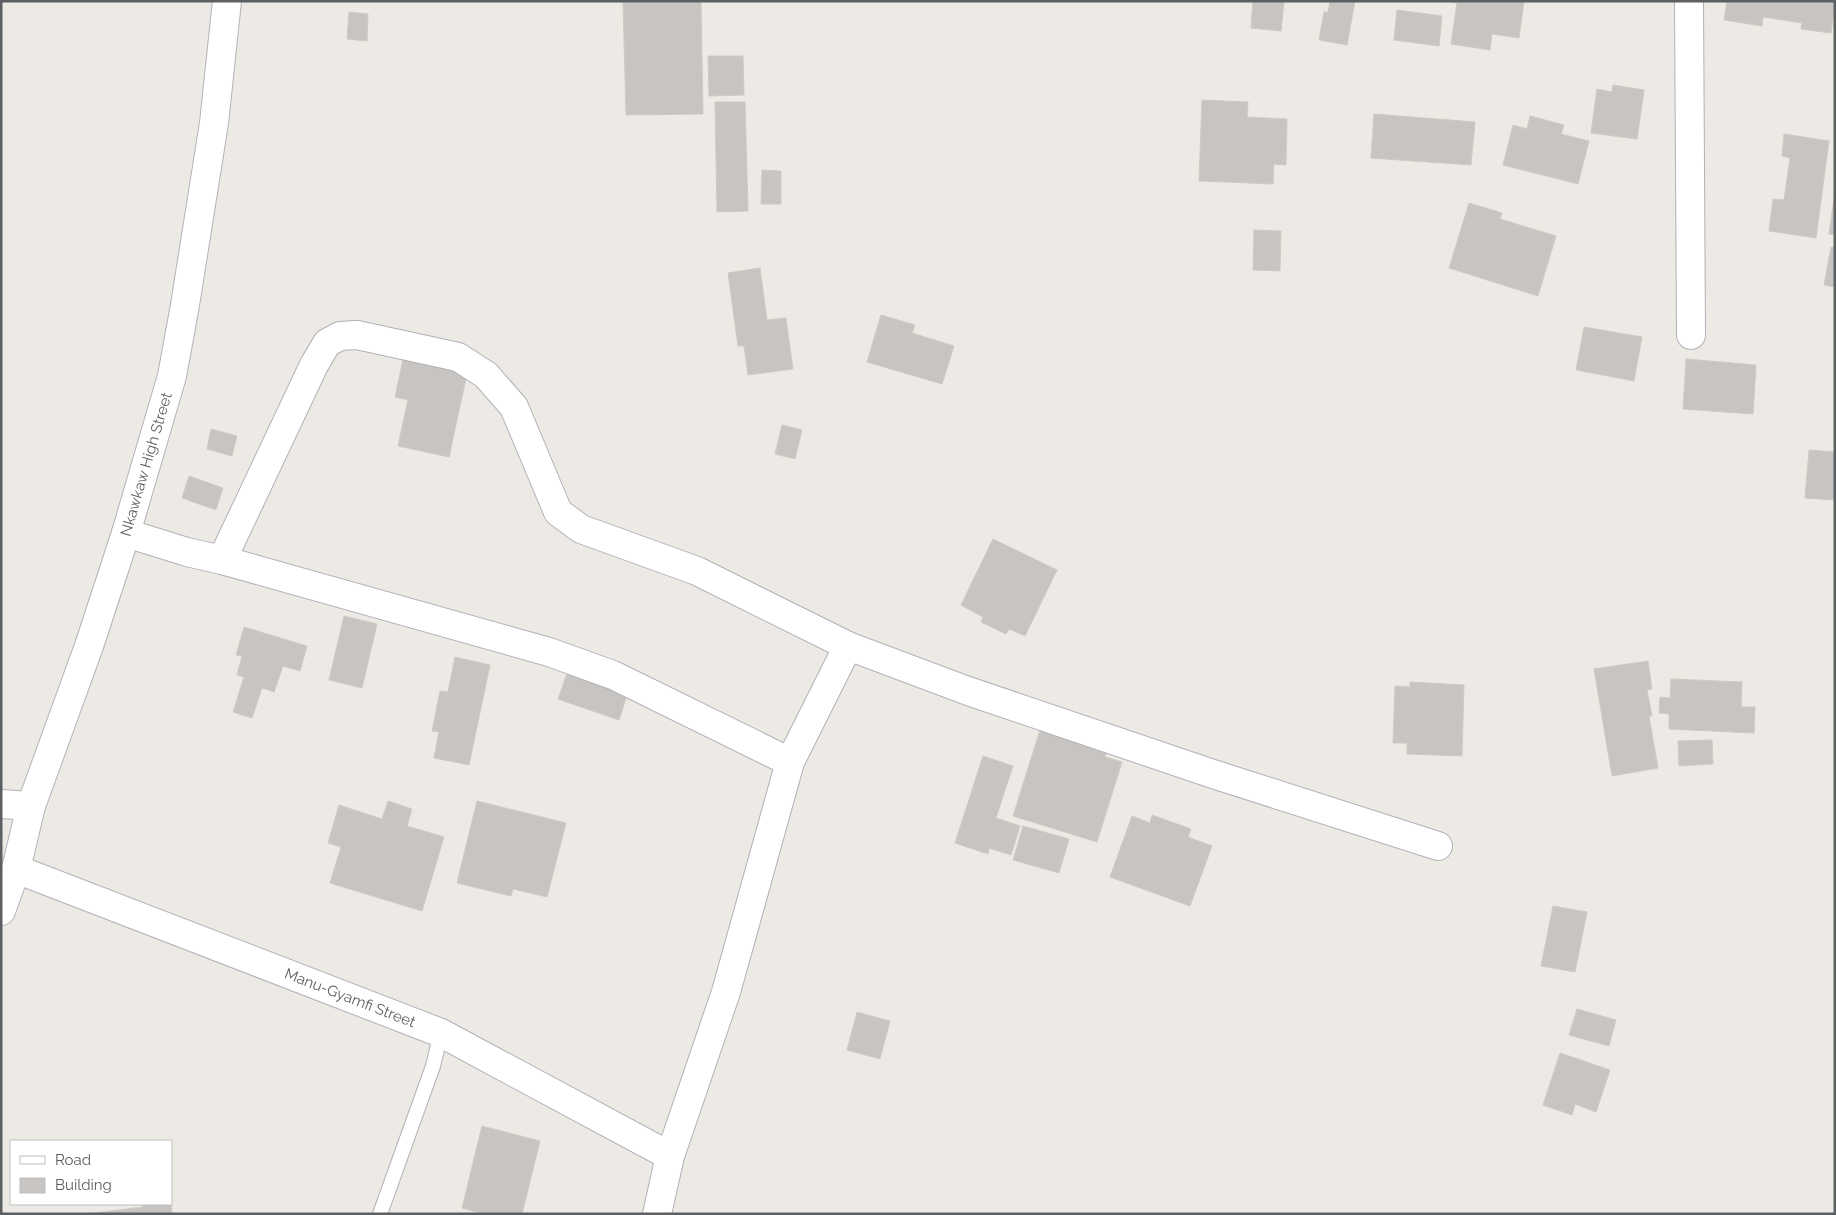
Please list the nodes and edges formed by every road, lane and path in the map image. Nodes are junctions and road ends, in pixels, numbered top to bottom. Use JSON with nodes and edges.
{"nodes":[{"id":1,"x":227,"y":1,"type":"edge"},
{"id":2,"x":1689,"y":1,"type":"edge"},
{"id":3,"x":1691,"y":335,"type":"dead end"},
{"id":4,"x":126,"y":533,"type":"junction"},
{"id":5,"x":222,"y":560,"type":"junction"},
{"id":6,"x":848,"y":646,"type":"junction"},
{"id":7,"x":790,"y":762,"type":"junction"},
{"id":8,"x":1,"y":804,"type":"edge"},
{"id":9,"x":31,"y":806,"type":"junction"},
{"id":10,"x":1438,"y":846,"type":"dead end"},
{"id":11,"x":16,"y":869,"type":"junction"},
{"id":12,"x":1,"y":911,"type":"edge"},
{"id":13,"x":441,"y":1033,"type":"junction"},
{"id":14,"x":670,"y":1156,"type":"junction"},
{"id":15,"x":380,"y":1214,"type":"edge"},
{"id":16,"x":657,"y":1214,"type":"edge"}],
"edges":[{"from":1,"to":4,"type":"street","name":"Nkawkaw High Street"},
{"from":2,"to":3,"type":"street"},
{"from":4,"to":5,"type":"street"},
{"from":4,"to":9,"type":"street","name":"Nkawkaw High Street"},
{"from":5,"to":6,"type":"street"},
{"from":5,"to":7,"type":"street"},
{"from":6,"to":7,"type":"street"},
{"from":6,"to":10,"type":"street"},
{"from":7,"to":14,"type":"street"},
{"from":8,"to":9,"type":"street"},
{"from":9,"to":11,"type":"street","name":"Nkawkaw High Street"},
{"from":11,"to":12,"type":"street","name":"Nkawkaw High Street"},
{"from":11,"to":13,"type":"street","name":"Manu-Gyamfi Street"},
{"from":13,"to":14,"type":"street","name":"Manu-Gyamfi Street"},
{"from":13,"to":15,"type":"lane"},
{"from":14,"to":16,"type":"street"}]}
